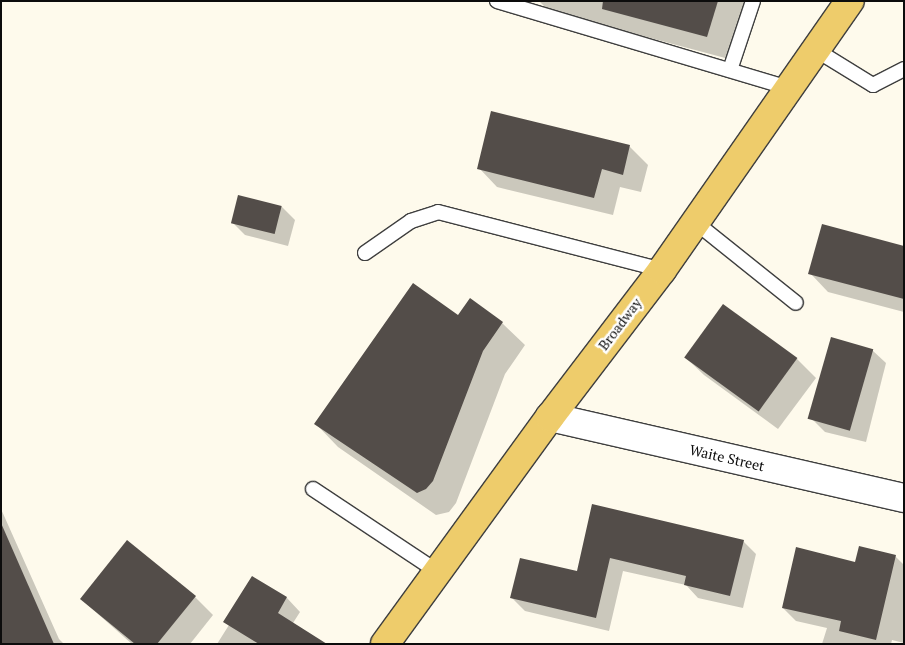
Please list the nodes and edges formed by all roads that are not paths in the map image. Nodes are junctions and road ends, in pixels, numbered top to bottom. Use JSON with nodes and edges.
{"nodes":[{"id":1,"x":497,"y":1,"type":"edge"},
{"id":2,"x":752,"y":1,"type":"edge"},
{"id":3,"x":850,"y":1,"type":"edge"},
{"id":4,"x":816,"y":50,"type":"junction"},
{"id":5,"x":904,"y":69,"type":"edge"},
{"id":6,"x":730,"y":70,"type":"junction"},
{"id":7,"x":789,"y":88,"type":"junction"},
{"id":8,"x":695,"y":222,"type":"junction"},
{"id":9,"x":366,"y":253,"type":"dead end"},
{"id":10,"x":662,"y":270,"type":"junction"},
{"id":11,"x":796,"y":303,"type":"dead end"},
{"id":12,"x":550,"y":417,"type":"junction"},
{"id":13,"x":313,"y":489,"type":"dead end"},
{"id":14,"x":904,"y":498,"type":"edge"},
{"id":15,"x":438,"y":572,"type":"junction"},
{"id":16,"x":385,"y":644,"type":"edge"}],
"edges":[{"from":1,"to":6,"type":"lane"},
{"from":2,"to":6,"type":"lane"},
{"from":3,"to":4,"type":"main road","name":"Broadway"},
{"from":4,"to":5,"type":"lane"},
{"from":4,"to":7,"type":"main road","name":"Broadway"},
{"from":6,"to":7,"type":"lane"},
{"from":7,"to":8,"type":"main road","name":"Broadway"},
{"from":8,"to":10,"type":"main road","name":"Broadway"},
{"from":8,"to":11,"type":"lane"},
{"from":9,"to":10,"type":"lane"},
{"from":10,"to":12,"type":"main road","name":"Broadway"},
{"from":12,"to":14,"type":"street","name":"Waite Street"},
{"from":12,"to":15,"type":"main road","name":"Broadway"},
{"from":13,"to":15,"type":"lane"},
{"from":15,"to":16,"type":"main road","name":"Broadway"}]}
